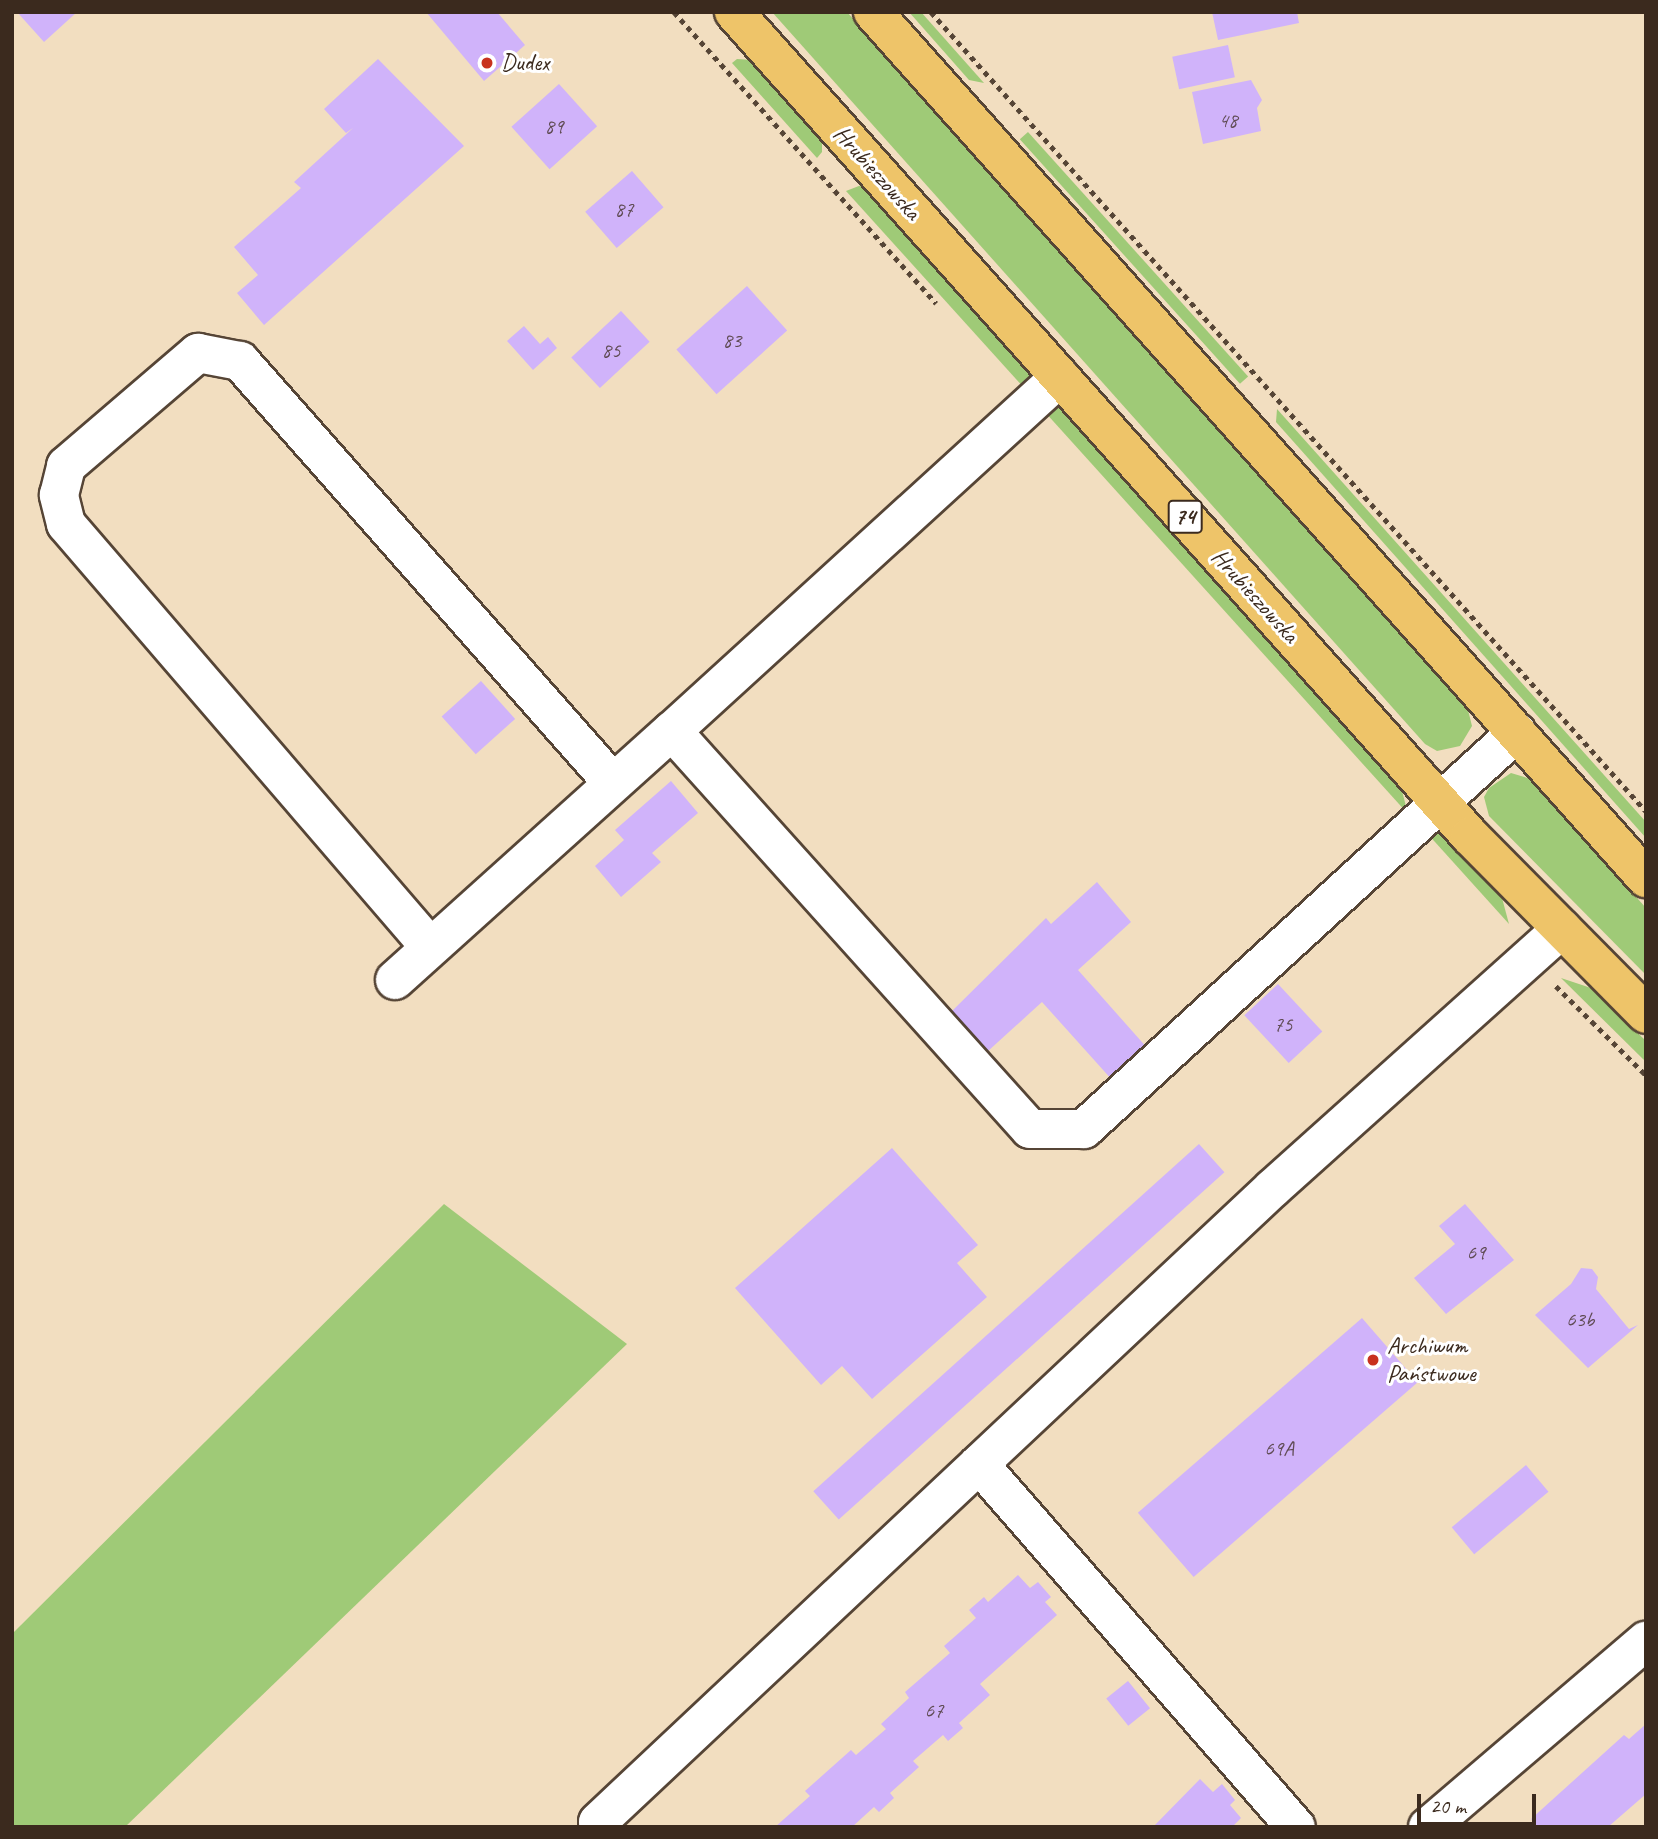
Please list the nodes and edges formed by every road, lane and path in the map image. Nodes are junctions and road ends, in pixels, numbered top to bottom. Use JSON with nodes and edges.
{"nodes":[{"id":1,"x":734,"y":12,"type":"edge"},
{"id":2,"x":873,"y":12,"type":"edge"},
{"id":3,"x":931,"y":12,"type":"edge"},
{"id":4,"x":1060,"y":377,"type":"junction"},
{"id":5,"x":672,"y":732,"type":"junction"},
{"id":6,"x":1517,"y":732,"type":"junction"},
{"id":7,"x":614,"y":783,"type":"junction"},
{"id":8,"x":1441,"y":803,"type":"junction"},
{"id":9,"x":1646,"y":811,"type":"edge"},
{"id":10,"x":1646,"y":877,"type":"edge"},
{"id":11,"x":1562,"y":929,"type":"junction"},
{"id":12,"x":430,"y":947,"type":"junction"},
{"id":13,"x":395,"y":980,"type":"dead end"},
{"id":14,"x":1646,"y":1014,"type":"edge"},
{"id":15,"x":979,"y":1464,"type":"junction"},
{"id":16,"x":1646,"y":1641,"type":"edge"},
{"id":17,"x":598,"y":1825,"type":"edge"},
{"id":18,"x":1296,"y":1827,"type":"edge"},
{"id":19,"x":1428,"y":1827,"type":"edge"}],
"edges":[{"from":1,"to":4,"type":"main road","name":"Hrubieszowska","number":"74"},
{"from":2,"to":6,"type":"main road"},
{"from":3,"to":9,"type":"path"},
{"from":4,"to":5,"type":"street"},
{"from":4,"to":8,"type":"main road","name":"Hrubieszowska","number":"74"},
{"from":5,"to":7,"type":"street"},
{"from":5,"to":8,"type":"street"},
{"from":6,"to":8,"type":"street"},
{"from":6,"to":10,"type":"main road"},
{"from":7,"to":12,"type":"street"},
{"from":7,"to":12,"type":"street"},
{"from":8,"to":11,"type":"main road","name":"Hrubieszowska","number":"74"},
{"from":11,"to":14,"type":"main road","name":"Hrubieszowska","number":"74"},
{"from":11,"to":15,"type":"street"},
{"from":12,"to":13,"type":"street"},
{"from":15,"to":17,"type":"street"},
{"from":15,"to":18,"type":"street"},
{"from":16,"to":19,"type":"street"}]}
